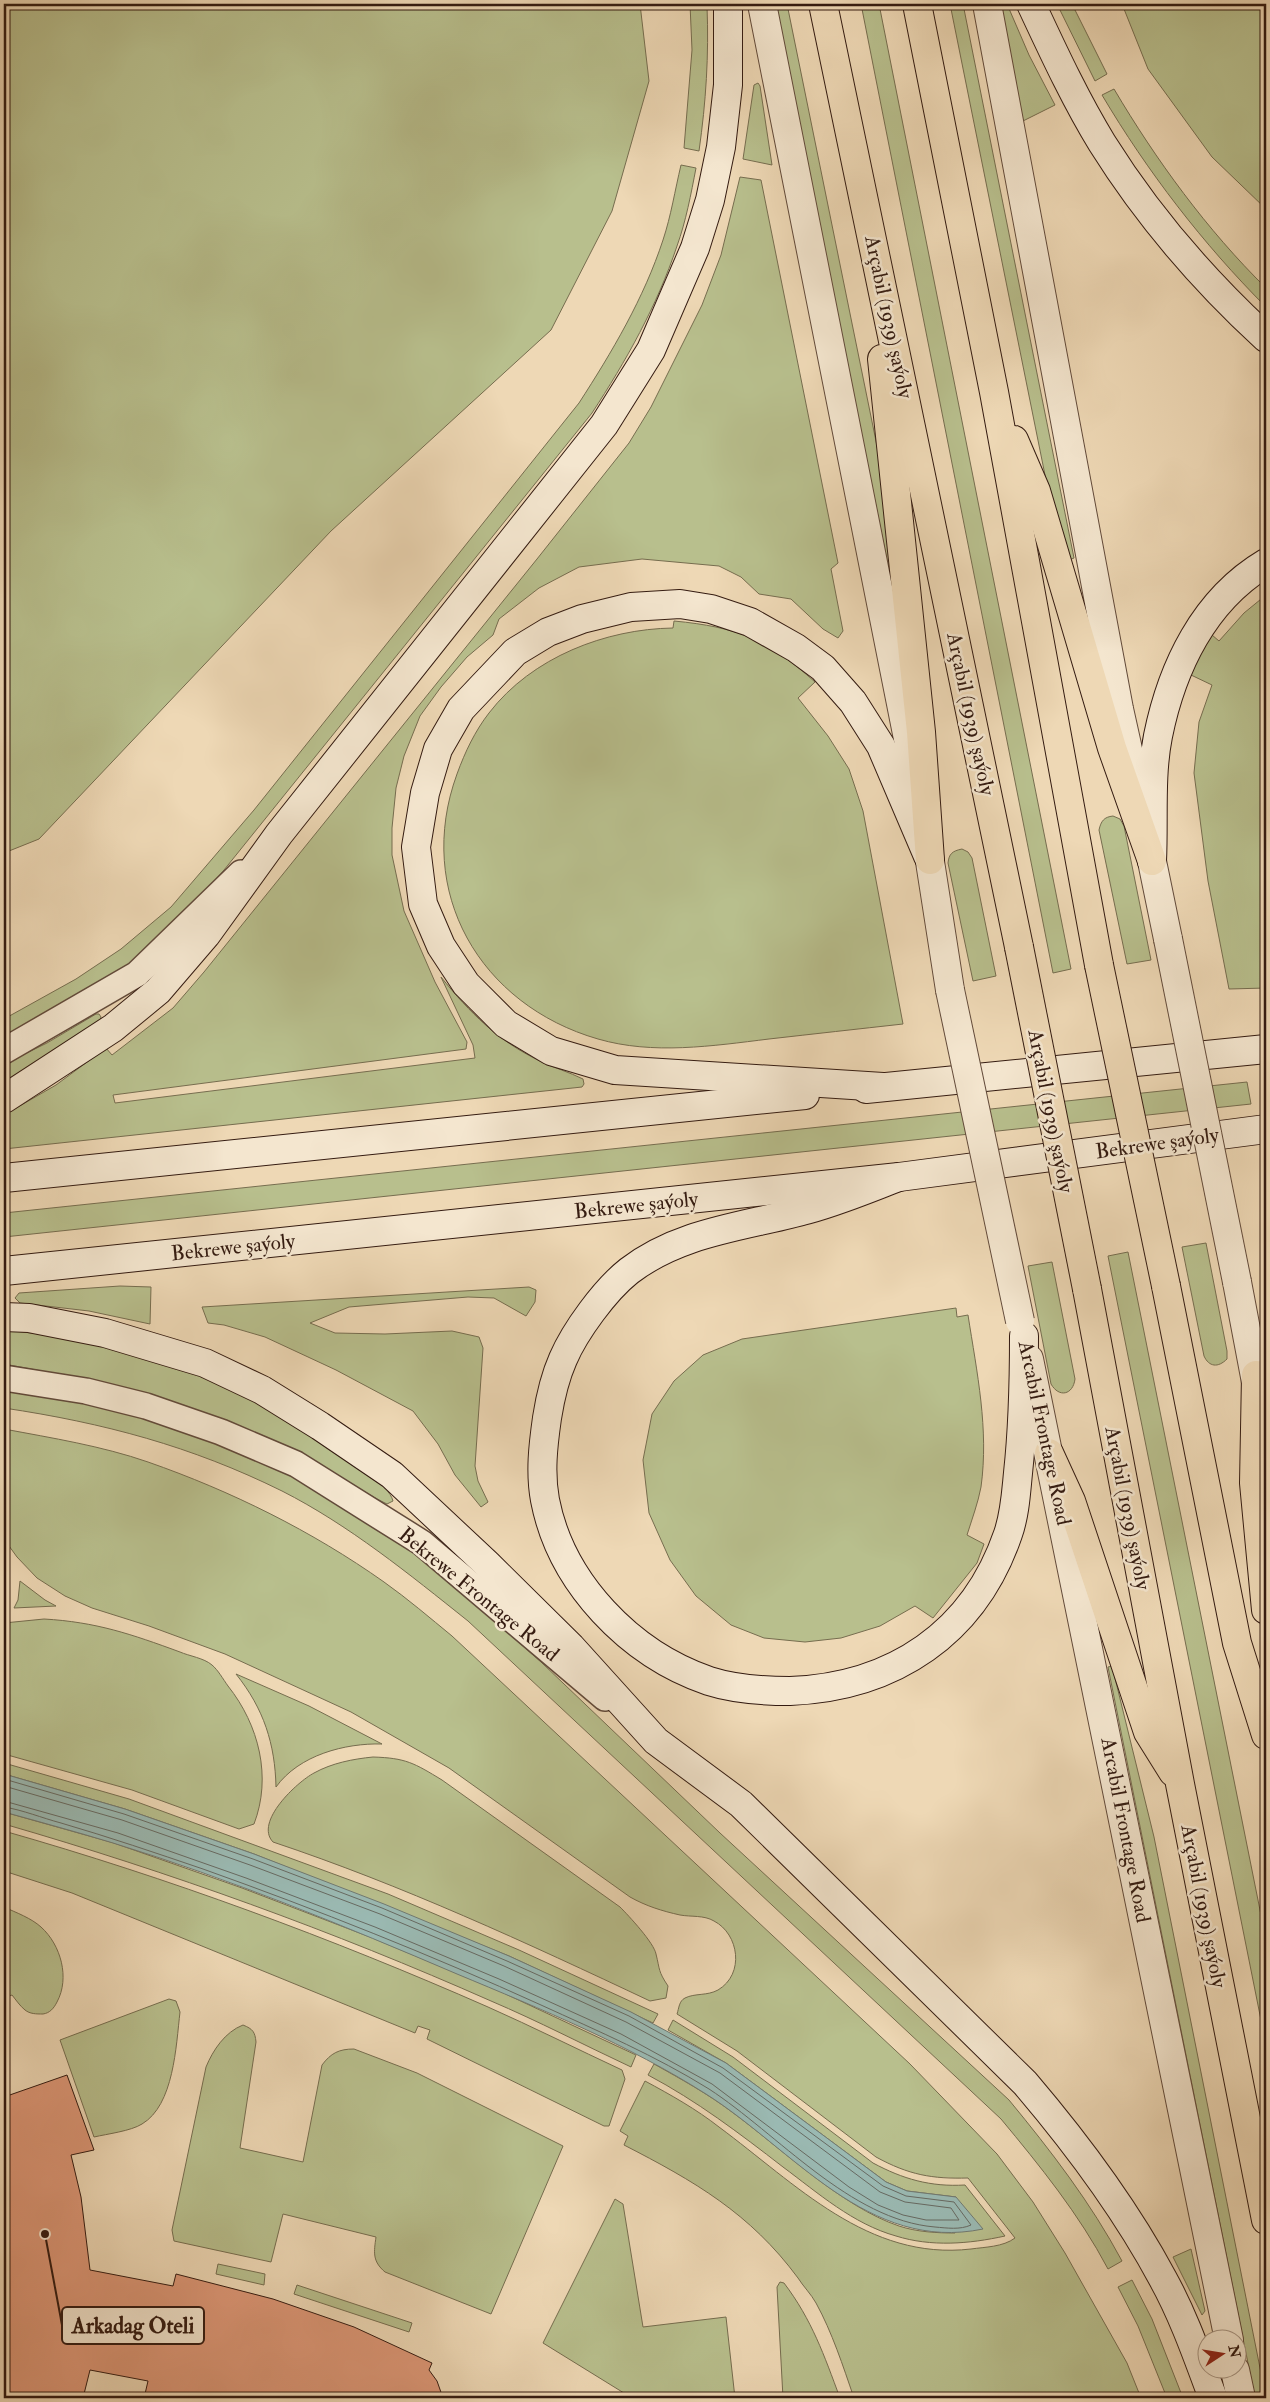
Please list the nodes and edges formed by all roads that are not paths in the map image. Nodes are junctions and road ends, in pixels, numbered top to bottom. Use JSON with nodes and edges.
{"nodes":[{"id":1,"x":728,"y":4,"type":"edge"},
{"id":2,"x":762,"y":4,"type":"edge"},
{"id":3,"x":823,"y":4,"type":"edge"},
{"id":4,"x":917,"y":4,"type":"edge"},
{"id":5,"x":987,"y":4,"type":"edge"},
{"id":6,"x":1031,"y":4,"type":"edge"},
{"id":7,"x":867,"y":210,"type":"junction"},
{"id":8,"x":1266,"y":338,"type":"edge"},
{"id":9,"x":994,"y":392,"type":"junction"},
{"id":10,"x":1266,"y":563,"type":"edge"},
{"id":11,"x":279,"y":834,"type":"junction"},
{"id":12,"x":930,"y":860,"type":"junction"},
{"id":13,"x":1152,"y":861,"type":"junction"},
{"id":14,"x":1260,"y":1047,"type":"edge"},
{"id":15,"x":4,"y":1051,"type":"edge"},
{"id":16,"x":883,"y":1087,"type":"junction"},
{"id":17,"x":4,"y":1099,"type":"edge"},
{"id":18,"x":1265,"y":1130,"type":"edge"},
{"id":19,"x":899,"y":1177,"type":"junction"},
{"id":20,"x":4,"y":1178,"type":"edge"},
{"id":21,"x":4,"y":1270,"type":"edge"},
{"id":22,"x":4,"y":1317,"type":"edge"},
{"id":23,"x":1022,"y":1328,"type":"junction"},
{"id":24,"x":1256,"y":1375,"type":"junction"},
{"id":25,"x":4,"y":1378,"type":"edge"},
{"id":26,"x":1266,"y":1402,"type":"edge"},
{"id":27,"x":1266,"y":1446,"type":"edge"},
{"id":28,"x":1049,"y":1453,"type":"junction"},
{"id":29,"x":1266,"y":1610,"type":"edge"},
{"id":30,"x":1266,"y":1735,"type":"edge"},
{"id":31,"x":656,"y":1741,"type":"junction"},
{"id":32,"x":1180,"y":1784,"type":"junction"},
{"id":33,"x":1266,"y":2220,"type":"edge"},
{"id":34,"x":1227,"y":2330,"type":"edge"},
{"id":35,"x":1237,"y":2380,"type":"edge"},
{"id":36,"x":1213,"y":2398,"type":"edge"},
{"id":37,"x":1241,"y":2398,"type":"edge"}],
"edges":[{"from":1,"to":11,"type":"main road"},
{"from":2,"to":12,"type":"main road"},
{"from":3,"to":7,"type":"main road","name":"Arçabil (1939) şaýoly"},
{"from":4,"to":9,"type":"main road"},
{"from":5,"to":13,"type":"main road"},
{"from":6,"to":8,"type":"main road"},
{"from":7,"to":12,"type":"main road"},
{"from":7,"to":32,"type":"main road","name":"Arçabil (1939) şaýoly","bridge":true},
{"from":9,"to":13,"type":"main road"},
{"from":9,"to":30,"type":"main road","bridge":true},
{"from":10,"to":13,"type":"main road"},
{"from":11,"to":15,"type":"street"},
{"from":11,"to":17,"type":"main road"},
{"from":12,"to":16,"type":"main road"},
{"from":12,"to":23,"type":"main road","bridge":true},
{"from":13,"to":24,"type":"main road","bridge":true},
{"from":14,"to":16,"type":"main road"},
{"from":16,"to":20,"type":"main road"},
{"from":18,"to":19,"type":"main road","name":"Bekrewe şaýoly"},
{"from":19,"to":21,"type":"main road","name":"Bekrewe şaýoly"},
{"from":19,"to":23,"type":"main road"},
{"from":22,"to":31,"type":"main road"},
{"from":23,"to":28,"type":"main road","name":"Arcabil Frontage Road"},
{"from":24,"to":26,"type":"main road"},
{"from":24,"to":27,"type":"main road"},
{"from":24,"to":29,"type":"main road"},
{"from":25,"to":31,"type":"street","name":"Bekrewe Frontage Road"},
{"from":28,"to":32,"type":"main road"},
{"from":28,"to":34,"type":"main road","name":"Arcabil Frontage Road"},
{"from":31,"to":36,"type":"main road"},
{"from":32,"to":33,"type":"main road","name":"Arçabil (1939) şaýoly"},
{"from":35,"to":37,"type":"main road"}]}
